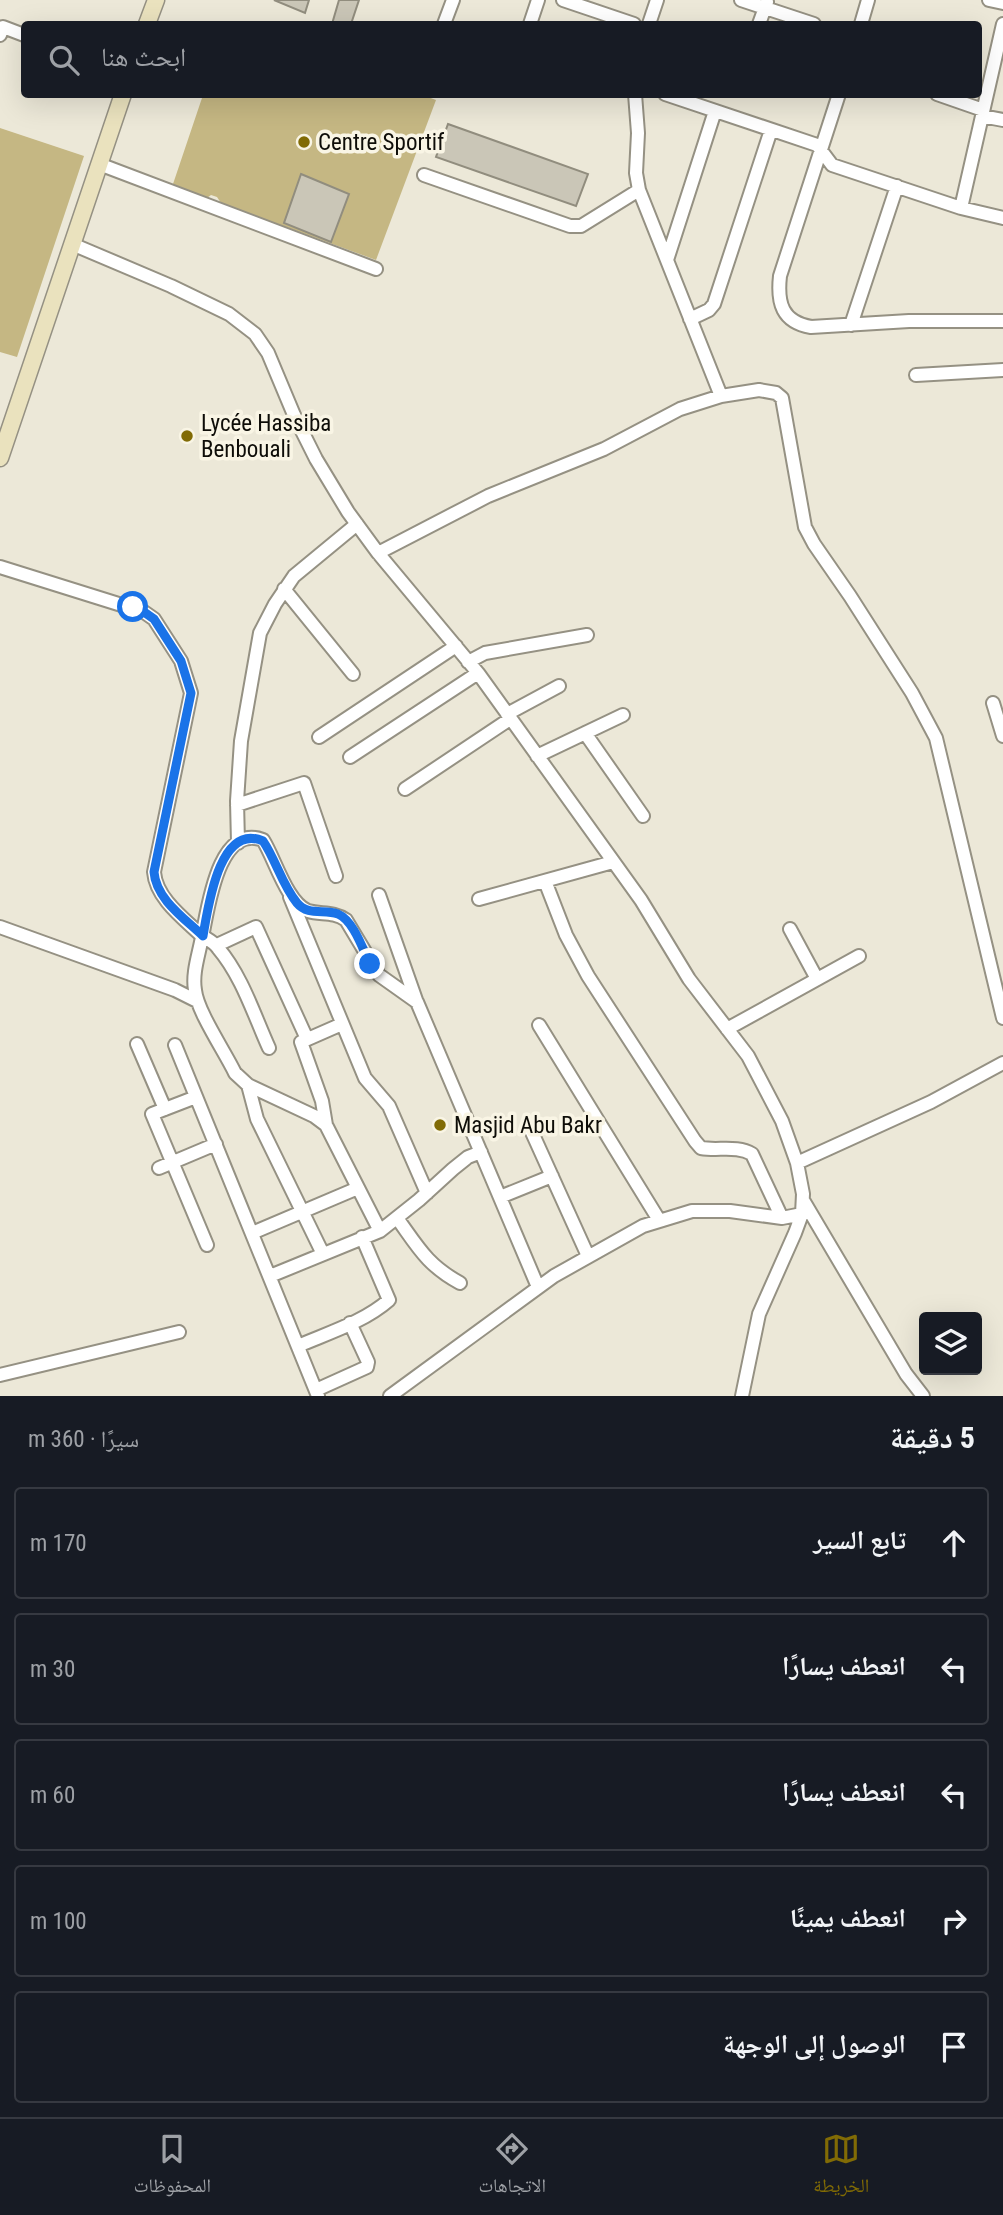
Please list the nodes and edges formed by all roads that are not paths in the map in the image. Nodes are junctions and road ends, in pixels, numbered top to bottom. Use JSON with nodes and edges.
{"nodes":[{"id":1,"x":156,"y":0,"type":"edge"},
{"id":2,"x":453,"y":0,"type":"edge"},
{"id":3,"x":538,"y":0,"type":"edge"},
{"id":4,"x":563,"y":0,"type":"edge"},
{"id":5,"x":657,"y":0,"type":"edge"},
{"id":6,"x":741,"y":0,"type":"edge"},
{"id":7,"x":868,"y":0,"type":"edge"},
{"id":8,"x":989,"y":0,"type":"edge"},
{"id":9,"x":1003,"y":3,"type":"edge"},
{"id":10,"x":766,"y":4,"type":"edge"},
{"id":11,"x":148,"y":21,"type":"edge"},
{"id":12,"x":445,"y":21,"type":"edge"},
{"id":13,"x":531,"y":21,"type":"edge"},
{"id":14,"x":625,"y":21,"type":"edge"},
{"id":15,"x":650,"y":21,"type":"edge"},
{"id":16,"x":760,"y":21,"type":"edge"},
{"id":17,"x":807,"y":21,"type":"edge"},
{"id":18,"x":862,"y":21,"type":"edge"},
{"id":19,"x":1003,"y":24,"type":"edge"},
{"id":20,"x":21,"y":33,"type":"edge"},
{"id":21,"x":0,"y":35,"type":"edge"},
{"id":22,"x":122,"y":98,"type":"edge"},
{"id":23,"x":635,"y":98,"type":"edge"},
{"id":24,"x":677,"y":98,"type":"edge"},
{"id":25,"x":838,"y":98,"type":"edge"},
{"id":26,"x":946,"y":98,"type":"edge"},
{"id":27,"x":715,"y":111,"type":"junction"},
{"id":28,"x":982,"y":113,"type":"junction"},
{"id":29,"x":1003,"y":120,"type":"edge"},
{"id":30,"x":771,"y":130,"type":"junction"},
{"id":31,"x":821,"y":150,"type":"junction"},
{"id":32,"x":99,"y":164,"type":"junction"},
{"id":33,"x":424,"y":175,"type":"dead end"},
{"id":34,"x":897,"y":186,"type":"junction"},
{"id":35,"x":639,"y":190,"type":"junction"},
{"id":36,"x":961,"y":208,"type":"junction"},
{"id":37,"x":1003,"y":218,"type":"edge"},
{"id":38,"x":72,"y":244,"type":"junction"},
{"id":39,"x":667,"y":260,"type":"junction"},
{"id":40,"x":376,"y":269,"type":"dead end"},
{"id":41,"x":690,"y":319,"type":"junction"},
{"id":42,"x":1003,"y":321,"type":"edge"},
{"id":43,"x":851,"y":325,"type":"junction"},
{"id":44,"x":1003,"y":370,"type":"edge"},
{"id":45,"x":916,"y":375,"type":"dead end"},
{"id":46,"x":721,"y":396,"type":"junction"},
{"id":47,"x":6,"y":420,"type":"edge"},
{"id":48,"x":0,"y":458,"type":"edge"},
{"id":49,"x":357,"y":524,"type":"junction"},
{"id":50,"x":378,"y":553,"type":"junction"},
{"id":51,"x":0,"y":567,"type":"edge"},
{"id":52,"x":285,"y":589,"type":"junction"},
{"id":53,"x":587,"y":635,"type":"dead end"},
{"id":54,"x":456,"y":646,"type":"junction"},
{"id":55,"x":468,"y":662,"type":"junction"},
{"id":56,"x":478,"y":673,"type":"junction"},
{"id":57,"x":354,"y":674,"type":"dead end"},
{"id":58,"x":559,"y":686,"type":"dead end"},
{"id":59,"x":993,"y":703,"type":"dead end"},
{"id":60,"x":623,"y":715,"type":"dead end"},
{"id":61,"x":508,"y":716,"type":"junction"},
{"id":62,"x":585,"y":733,"type":"junction"},
{"id":63,"x":1003,"y":736,"type":"edge"},
{"id":64,"x":319,"y":737,"type":"dead end"},
{"id":65,"x":537,"y":756,"type":"junction"},
{"id":66,"x":350,"y":757,"type":"dead end"},
{"id":67,"x":405,"y":789,"type":"dead end"},
{"id":68,"x":237,"y":805,"type":"junction"},
{"id":69,"x":643,"y":816,"type":"dead end"},
{"id":70,"x":238,"y":843,"type":"junction"},
{"id":71,"x":613,"y":862,"type":"junction"},
{"id":72,"x":336,"y":876,"type":"dead end"},
{"id":73,"x":545,"y":881,"type":"junction"},
{"id":74,"x":287,"y":887,"type":"junction"},
{"id":75,"x":379,"y":895,"type":"dead end"},
{"id":76,"x":479,"y":899,"type":"dead end"},
{"id":77,"x":0,"y":927,"type":"edge"},
{"id":78,"x":790,"y":929,"type":"dead end"},
{"id":79,"x":203,"y":936,"type":"junction"},
{"id":80,"x":216,"y":945,"type":"junction"},
{"id":81,"x":859,"y":956,"type":"dead end"},
{"id":82,"x":817,"y":979,"type":"junction"},
{"id":83,"x":197,"y":1001,"type":"junction"},
{"id":84,"x":417,"y":1002,"type":"junction"},
{"id":85,"x":1003,"y":1018,"type":"edge"},
{"id":86,"x":342,"y":1024,"type":"junction"},
{"id":87,"x":540,"y":1025,"type":"dead end"},
{"id":88,"x":727,"y":1029,"type":"junction"},
{"id":89,"x":307,"y":1039,"type":"junction"},
{"id":90,"x":137,"y":1044,"type":"dead end"},
{"id":91,"x":175,"y":1045,"type":"dead end"},
{"id":92,"x":269,"y":1048,"type":"dead end"},
{"id":93,"x":1003,"y":1063,"type":"edge"},
{"id":94,"x":248,"y":1085,"type":"junction"},
{"id":95,"x":197,"y":1097,"type":"junction"},
{"id":96,"x":165,"y":1109,"type":"junction"},
{"id":97,"x":326,"y":1125,"type":"junction"},
{"id":98,"x":530,"y":1128,"type":"dead end"},
{"id":99,"x":216,"y":1144,"type":"junction"},
{"id":100,"x":481,"y":1152,"type":"junction"},
{"id":101,"x":173,"y":1163,"type":"junction"},
{"id":102,"x":797,"y":1163,"type":"junction"},
{"id":103,"x":159,"y":1168,"type":"dead end"},
{"id":104,"x":552,"y":1176,"type":"junction"},
{"id":105,"x":358,"y":1188,"type":"junction"},
{"id":106,"x":427,"y":1193,"type":"junction"},
{"id":107,"x":500,"y":1197,"type":"junction"},
{"id":108,"x":803,"y":1200,"type":"junction"},
{"id":109,"x":303,"y":1212,"type":"junction"},
{"id":110,"x":802,"y":1214,"type":"junction"},
{"id":111,"x":397,"y":1218,"type":"junction"},
{"id":112,"x":782,"y":1218,"type":"junction"},
{"id":113,"x":659,"y":1220,"type":"junction"},
{"id":114,"x":380,"y":1231,"type":"junction"},
{"id":115,"x":252,"y":1233,"type":"junction"},
{"id":116,"x":362,"y":1237,"type":"junction"},
{"id":117,"x":207,"y":1245,"type":"dead end"},
{"id":118,"x":323,"y":1254,"type":"junction"},
{"id":119,"x":588,"y":1256,"type":"junction"},
{"id":120,"x":270,"y":1276,"type":"junction"},
{"id":121,"x":460,"y":1283,"type":"dead end"},
{"id":122,"x":538,"y":1287,"type":"junction"},
{"id":123,"x":350,"y":1323,"type":"junction"},
{"id":124,"x":179,"y":1332,"type":"dead end"},
{"id":125,"x":298,"y":1346,"type":"junction"},
{"id":126,"x":0,"y":1375,"type":"edge"},
{"id":127,"x":317,"y":1393,"type":"edge"},
{"id":128,"x":390,"y":1396,"type":"edge"},
{"id":129,"x":742,"y":1396,"type":"edge"},
{"id":130,"x":923,"y":1396,"type":"edge"}],
"edges":[{"from":1,"to":11,"type":"street"},
{"from":2,"to":12,"type":"street"},
{"from":3,"to":13,"type":"street"},
{"from":4,"to":14,"type":"street"},
{"from":5,"to":15,"type":"street"},
{"from":6,"to":10,"type":"street"},
{"from":7,"to":18,"type":"street"},
{"from":8,"to":9,"type":"street"},
{"from":10,"to":16,"type":"street"},
{"from":10,"to":17,"type":"street"},
{"from":19,"to":28,"type":"street"},
{"from":20,"to":21,"type":"street"},
{"from":22,"to":32,"type":"street"},
{"from":23,"to":35,"type":"street"},
{"from":24,"to":27,"type":"street"},
{"from":25,"to":31,"type":"street"},
{"from":26,"to":28,"type":"street"},
{"from":27,"to":30,"type":"street"},
{"from":27,"to":39,"type":"street"},
{"from":28,"to":29,"type":"street"},
{"from":28,"to":36,"type":"street"},
{"from":30,"to":31,"type":"street"},
{"from":30,"to":41,"type":"street"},
{"from":31,"to":34,"type":"street"},
{"from":31,"to":43,"type":"street"},
{"from":32,"to":38,"type":"street"},
{"from":32,"to":40,"type":"street"},
{"from":33,"to":35,"type":"street"},
{"from":34,"to":36,"type":"street"},
{"from":34,"to":43,"type":"street"},
{"from":35,"to":39,"type":"street"},
{"from":36,"to":37,"type":"street"},
{"from":38,"to":47,"type":"street"},
{"from":38,"to":49,"type":"street"},
{"from":39,"to":41,"type":"street"},
{"from":41,"to":46,"type":"street"},
{"from":42,"to":43,"type":"street"},
{"from":44,"to":45,"type":"street"},
{"from":46,"to":50,"type":"street"},
{"from":46,"to":85,"type":"street"},
{"from":47,"to":48,"type":"street"},
{"from":49,"to":50,"type":"street"},
{"from":49,"to":52,"type":"street"},
{"from":50,"to":54,"type":"street"},
{"from":51,"to":79,"type":"street"},
{"from":52,"to":57,"type":"street"},
{"from":52,"to":68,"type":"street"},
{"from":53,"to":55,"type":"street"},
{"from":54,"to":55,"type":"street"},
{"from":54,"to":64,"type":"street"},
{"from":55,"to":56,"type":"street"},
{"from":56,"to":61,"type":"street"},
{"from":56,"to":66,"type":"street"},
{"from":58,"to":61,"type":"street"},
{"from":59,"to":63,"type":"street"},
{"from":60,"to":62,"type":"street"},
{"from":61,"to":65,"type":"street"},
{"from":61,"to":67,"type":"street"},
{"from":62,"to":65,"type":"street"},
{"from":62,"to":69,"type":"street"},
{"from":65,"to":71,"type":"street"},
{"from":68,"to":70,"type":"street"},
{"from":68,"to":72,"type":"street"},
{"from":70,"to":74,"type":"street"},
{"from":70,"to":79,"type":"street"},
{"from":71,"to":73,"type":"street"},
{"from":71,"to":88,"type":"street"},
{"from":73,"to":76,"type":"street"},
{"from":73,"to":112,"type":"street"},
{"from":74,"to":84,"type":"street"},
{"from":74,"to":86,"type":"street"},
{"from":75,"to":84,"type":"street"},
{"from":77,"to":83,"type":"street"},
{"from":78,"to":82,"type":"street"},
{"from":79,"to":80,"type":"street"},
{"from":79,"to":83,"type":"street"},
{"from":80,"to":89,"type":"street"},
{"from":80,"to":92,"type":"street"},
{"from":81,"to":82,"type":"street"},
{"from":82,"to":88,"type":"street"},
{"from":83,"to":94,"type":"street"},
{"from":84,"to":100,"type":"street"},
{"from":86,"to":89,"type":"street"},
{"from":86,"to":106,"type":"street"},
{"from":87,"to":113,"type":"street"},
{"from":88,"to":102,"type":"street"},
{"from":89,"to":97,"type":"street"},
{"from":90,"to":96,"type":"street"},
{"from":91,"to":95,"type":"street"},
{"from":93,"to":102,"type":"street"},
{"from":94,"to":97,"type":"street"},
{"from":94,"to":109,"type":"street"},
{"from":95,"to":96,"type":"street"},
{"from":95,"to":99,"type":"street"},
{"from":96,"to":101,"type":"street"},
{"from":97,"to":105,"type":"street"},
{"from":98,"to":104,"type":"street"},
{"from":99,"to":101,"type":"street"},
{"from":99,"to":115,"type":"street"},
{"from":100,"to":106,"type":"street"},
{"from":100,"to":107,"type":"street"},
{"from":101,"to":103,"type":"street"},
{"from":101,"to":117,"type":"street"},
{"from":102,"to":108,"type":"street"},
{"from":104,"to":107,"type":"street"},
{"from":104,"to":119,"type":"street"},
{"from":105,"to":109,"type":"street"},
{"from":105,"to":114,"type":"street"},
{"from":106,"to":111,"type":"street"},
{"from":107,"to":122,"type":"street"},
{"from":108,"to":110,"type":"street"},
{"from":108,"to":130,"type":"street"},
{"from":109,"to":115,"type":"street"},
{"from":109,"to":118,"type":"street"},
{"from":110,"to":112,"type":"street"},
{"from":110,"to":129,"type":"street"},
{"from":111,"to":114,"type":"street"},
{"from":111,"to":121,"type":"street"},
{"from":112,"to":113,"type":"street"},
{"from":113,"to":119,"type":"street"},
{"from":114,"to":116,"type":"street"},
{"from":115,"to":120,"type":"street"},
{"from":116,"to":118,"type":"street"},
{"from":116,"to":123,"type":"street"},
{"from":118,"to":120,"type":"street"},
{"from":119,"to":122,"type":"street"},
{"from":120,"to":125,"type":"street"},
{"from":122,"to":128,"type":"street"},
{"from":123,"to":125,"type":"street"},
{"from":123,"to":127,"type":"street"},
{"from":124,"to":126,"type":"street"},
{"from":125,"to":127,"type":"street"}]}
